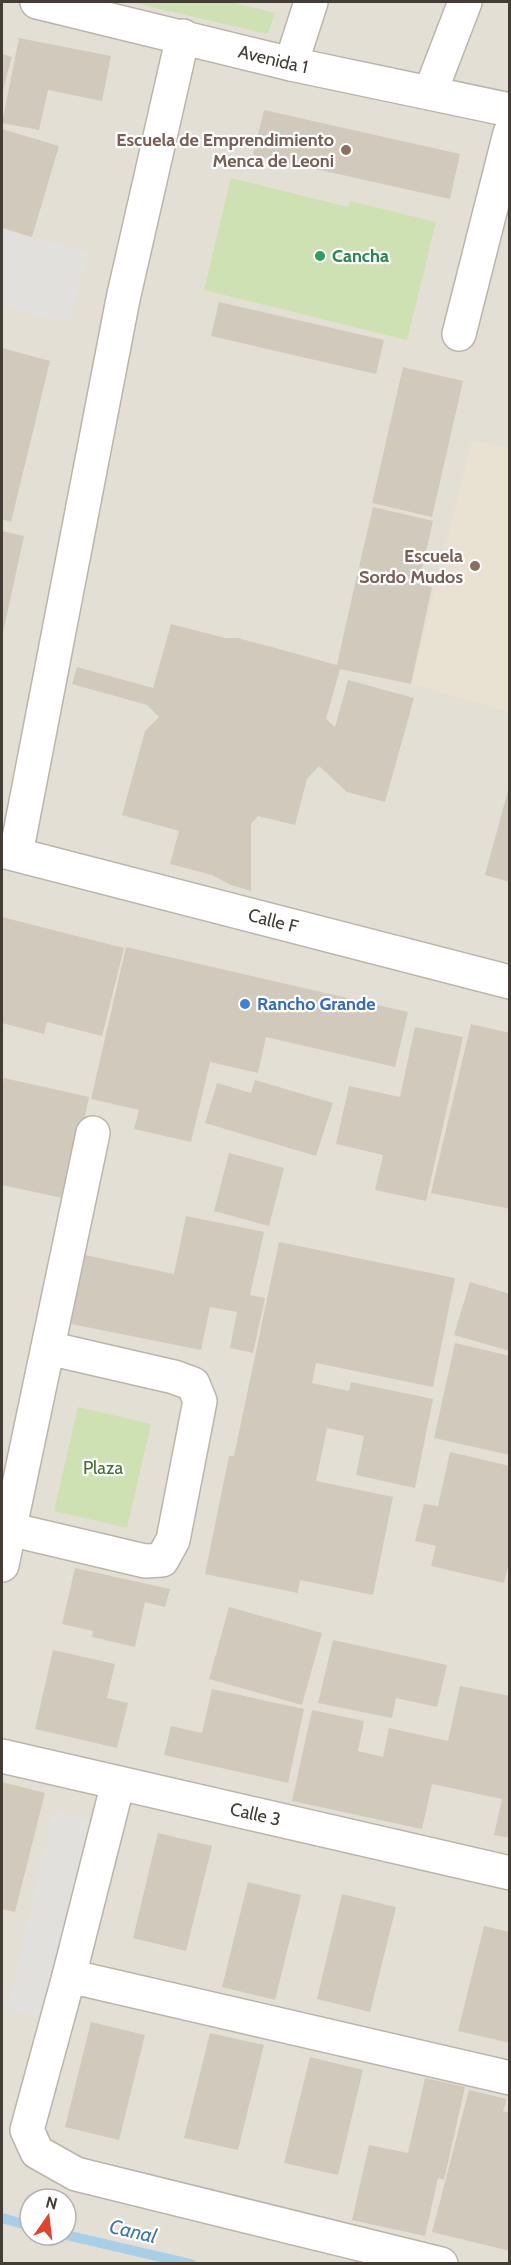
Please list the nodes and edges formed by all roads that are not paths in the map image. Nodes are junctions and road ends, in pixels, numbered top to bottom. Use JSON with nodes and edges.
{"nodes":[{"id":1,"x":37,"y":2,"type":"edge"},
{"id":2,"x":311,"y":2,"type":"edge"},
{"id":3,"x":465,"y":2,"type":"edge"},
{"id":4,"x":183,"y":36,"type":"junction"},
{"id":5,"x":291,"y":64,"type":"junction"},
{"id":6,"x":430,"y":93,"type":"junction"},
{"id":7,"x":510,"y":110,"type":"edge"},
{"id":8,"x":510,"y":134,"type":"edge"},
{"id":9,"x":459,"y":334,"type":"dead end"},
{"id":10,"x":9,"y":852,"type":"edge"},
{"id":11,"x":510,"y":982,"type":"edge"},
{"id":12,"x":93,"y":1133,"type":"dead end"},
{"id":13,"x":48,"y":1348,"type":"junction"},
{"id":14,"x":9,"y":1529,"type":"junction"},
{"id":15,"x":2,"y":1565,"type":"edge"},
{"id":16,"x":2,"y":1756,"type":"edge"},
{"id":17,"x":118,"y":1783,"type":"junction"},
{"id":18,"x":510,"y":1873,"type":"edge"},
{"id":19,"x":69,"y":1976,"type":"junction"},
{"id":20,"x":510,"y":2078,"type":"edge"},
{"id":21,"x":441,"y":2264,"type":"edge"}],
"edges":[{"from":1,"to":4,"type":"street","name":"Avenida 1"},
{"from":2,"to":5,"type":"street"},
{"from":3,"to":6,"type":"street"},
{"from":4,"to":5,"type":"street","name":"Avenida 1"},
{"from":4,"to":10,"type":"street"},
{"from":5,"to":6,"type":"street","name":"Avenida 1"},
{"from":6,"to":7,"type":"street","name":"Avenida 1"},
{"from":8,"to":9,"type":"street"},
{"from":10,"to":11,"type":"street","name":"Calle F"},
{"from":12,"to":13,"type":"street"},
{"from":13,"to":14,"type":"street"},
{"from":13,"to":14,"type":"street"},
{"from":14,"to":15,"type":"street"},
{"from":16,"to":17,"type":"street","name":"Calle 3"},
{"from":17,"to":18,"type":"street","name":"Calle 3"},
{"from":17,"to":19,"type":"street"},
{"from":19,"to":20,"type":"street"},
{"from":19,"to":21,"type":"street"}]}
